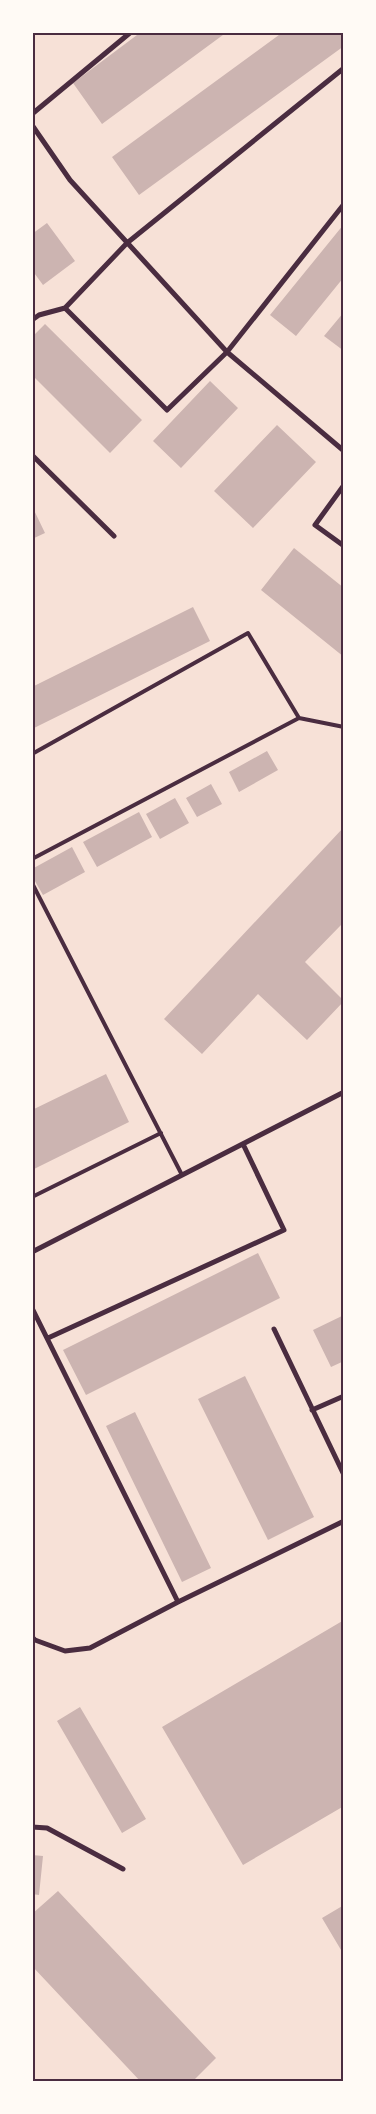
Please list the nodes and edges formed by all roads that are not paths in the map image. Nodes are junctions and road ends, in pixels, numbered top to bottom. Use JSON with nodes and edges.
{"nodes":[{"id":1,"x":131,"y":32,"type":"edge"},
{"id":2,"x":344,"y":68,"type":"edge"},
{"id":3,"x":32,"y":114,"type":"edge"},
{"id":4,"x":32,"y":125,"type":"edge"},
{"id":5,"x":344,"y":204,"type":"edge"},
{"id":6,"x":127,"y":243,"type":"junction"},
{"id":7,"x":65,"y":308,"type":"junction"},
{"id":8,"x":32,"y":320,"type":"edge"},
{"id":9,"x":227,"y":352,"type":"junction"},
{"id":10,"x":344,"y":451,"type":"edge"},
{"id":11,"x":32,"y":455,"type":"edge"},
{"id":12,"x":344,"y":485,"type":"edge"},
{"id":13,"x":114,"y":536,"type":"dead end"},
{"id":14,"x":344,"y":546,"type":"edge"},
{"id":15,"x":299,"y":718,"type":"junction"},
{"id":16,"x":344,"y":727,"type":"edge"},
{"id":17,"x":32,"y":754,"type":"edge"},
{"id":18,"x":32,"y":859,"type":"edge"},
{"id":19,"x":32,"y":883,"type":"edge"},
{"id":20,"x":344,"y":1092,"type":"edge"},
{"id":21,"x":161,"y":1133,"type":"junction"},
{"id":22,"x":243,"y":1144,"type":"junction"},
{"id":23,"x":182,"y":1175,"type":"junction"},
{"id":24,"x":32,"y":1197,"type":"edge"},
{"id":25,"x":32,"y":1252,"type":"edge"},
{"id":26,"x":32,"y":1308,"type":"edge"},
{"id":27,"x":274,"y":1329,"type":"dead end"},
{"id":28,"x":48,"y":1338,"type":"junction"},
{"id":29,"x":344,"y":1396,"type":"edge"},
{"id":30,"x":312,"y":1410,"type":"junction"},
{"id":31,"x":344,"y":1475,"type":"edge"},
{"id":32,"x":344,"y":1521,"type":"edge"},
{"id":33,"x":178,"y":1602,"type":"junction"},
{"id":34,"x":32,"y":1636,"type":"edge"},
{"id":35,"x":32,"y":1827,"type":"edge"},
{"id":36,"x":123,"y":1869,"type":"dead end"}],
"edges":[{"from":1,"to":3,"type":"street"},
{"from":2,"to":6,"type":"street"},
{"from":4,"to":6,"type":"street"},
{"from":5,"to":9,"type":"street"},
{"from":6,"to":7,"type":"street"},
{"from":6,"to":9,"type":"street"},
{"from":7,"to":8,"type":"street"},
{"from":7,"to":9,"type":"street"},
{"from":9,"to":10,"type":"street"},
{"from":11,"to":13,"type":"street"},
{"from":12,"to":14,"type":"street"},
{"from":15,"to":16,"type":"lane"},
{"from":15,"to":17,"type":"lane"},
{"from":15,"to":18,"type":"lane"},
{"from":19,"to":21,"type":"lane"},
{"from":20,"to":22,"type":"street"},
{"from":21,"to":23,"type":"lane"},
{"from":21,"to":24,"type":"lane"},
{"from":22,"to":23,"type":"street"},
{"from":22,"to":28,"type":"street"},
{"from":23,"to":25,"type":"street"},
{"from":26,"to":28,"type":"street"},
{"from":27,"to":30,"type":"street"},
{"from":28,"to":33,"type":"street"},
{"from":29,"to":30,"type":"street"},
{"from":30,"to":31,"type":"street"},
{"from":32,"to":33,"type":"street"},
{"from":33,"to":34,"type":"street"},
{"from":35,"to":36,"type":"street"}]}
